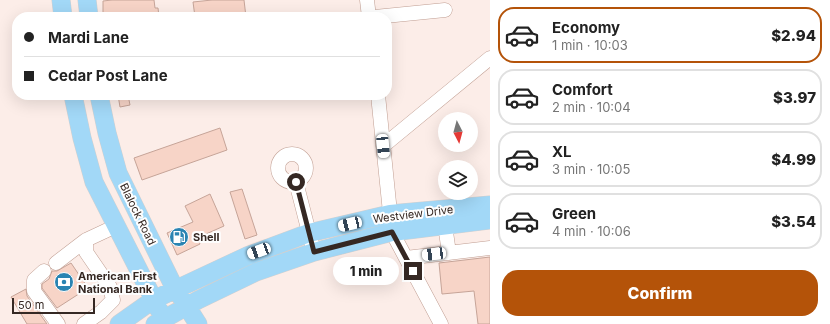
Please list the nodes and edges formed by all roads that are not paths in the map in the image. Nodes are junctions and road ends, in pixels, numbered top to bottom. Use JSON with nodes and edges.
{"nodes":[{"id":1,"x":61,"y":0,"type":"edge"},
{"id":2,"x":87,"y":0,"type":"edge"},
{"id":3,"x":367,"y":0,"type":"edge"},
{"id":4,"x":445,"y":10,"type":"dead end"},
{"id":5,"x":62,"y":12,"type":"edge"},
{"id":6,"x":88,"y":12,"type":"edge"},
{"id":7,"x":368,"y":12,"type":"edge"},
{"id":8,"x":392,"y":15,"type":"edge"},
{"id":9,"x":490,"y":58,"type":"edge"},
{"id":10,"x":74,"y":100,"type":"edge"},
{"id":11,"x":100,"y":100,"type":"edge"},
{"id":12,"x":378,"y":100,"type":"edge"},
{"id":13,"x":107,"y":132,"type":"junction"},
{"id":14,"x":82,"y":138,"type":"junction"},
{"id":15,"x":383,"y":146,"type":"junction"},
{"id":16,"x":296,"y":182,"type":"dead end"},
{"id":17,"x":490,"y":205,"type":"edge"},
{"id":18,"x":490,"y":220,"type":"edge"},
{"id":19,"x":391,"y":223,"type":"junction"},
{"id":20,"x":116,"y":226,"type":"junction"},
{"id":21,"x":445,"y":226,"type":"junction"},
{"id":22,"x":309,"y":233,"type":"junction"},
{"id":23,"x":86,"y":240,"type":"junction"},
{"id":24,"x":490,"y":248,"type":"edge"},
{"id":25,"x":314,"y":252,"type":"junction"},
{"id":26,"x":448,"y":253,"type":"junction"},
{"id":27,"x":406,"y":258,"type":"junction"},
{"id":28,"x":56,"y":263,"type":"dead end"},
{"id":29,"x":44,"y":271,"type":"dead end"},
{"id":30,"x":176,"y":290,"type":"junction"},
{"id":31,"x":153,"y":300,"type":"junction"},
{"id":32,"x":186,"y":306,"type":"junction"},
{"id":33,"x":162,"y":322,"type":"edge"},
{"id":34,"x":58,"y":324,"type":"edge"},
{"id":35,"x":84,"y":324,"type":"edge"},
{"id":36,"x":119,"y":324,"type":"edge"},
{"id":37,"x":198,"y":324,"type":"edge"},
{"id":38,"x":441,"y":324,"type":"edge"}],
"edges":[{"from":1,"to":5,"type":"main road"},
{"from":2,"to":6,"type":"main road"},
{"from":3,"to":7,"type":"street"},
{"from":4,"to":8,"type":"street"},
{"from":9,"to":15,"type":"street"},
{"from":10,"to":14,"type":"main road"},
{"from":11,"to":13,"type":"main road","name":"Blalock Road"},
{"from":12,"to":15,"type":"street"},
{"from":13,"to":14,"type":"main road"},
{"from":13,"to":30,"type":"main road","name":"Blalock Road"},
{"from":14,"to":20,"type":"main road"},
{"from":15,"to":19,"type":"street"},
{"from":16,"to":22,"type":"street"},
{"from":17,"to":19,"type":"main road","name":"Westview Drive"},
{"from":18,"to":21,"type":"main road","name":"Westview Drive"},
{"from":19,"to":21,"type":"main road","name":"Westview Drive"},
{"from":19,"to":22,"type":"main road","name":"Westview Drive"},
{"from":19,"to":25,"type":"main road","name":"Westview Drive"},
{"from":19,"to":27,"type":"street"},
{"from":20,"to":23,"type":"street"},
{"from":20,"to":31,"type":"main road"},
{"from":21,"to":26,"type":"street"},
{"from":22,"to":25,"type":"street"},
{"from":22,"to":30,"type":"main road","name":"Westview Drive"},
{"from":23,"to":28,"type":"street"},
{"from":23,"to":35,"type":"street"},
{"from":24,"to":26,"type":"street"},
{"from":25,"to":32,"type":"main road","name":"Westview Drive"},
{"from":26,"to":27,"type":"street"},
{"from":27,"to":38,"type":"street"},
{"from":29,"to":34,"type":"street"},
{"from":30,"to":31,"type":"main road","name":"Westview Drive"},
{"from":30,"to":32,"type":"main road","name":"Blalock Road"},
{"from":31,"to":33,"type":"main road"},
{"from":31,"to":36,"type":"main road","name":"Westview Drive"},
{"from":32,"to":33,"type":"main road","name":"Westview Drive"},
{"from":32,"to":37,"type":"main road","name":"Blalock Road"}]}
